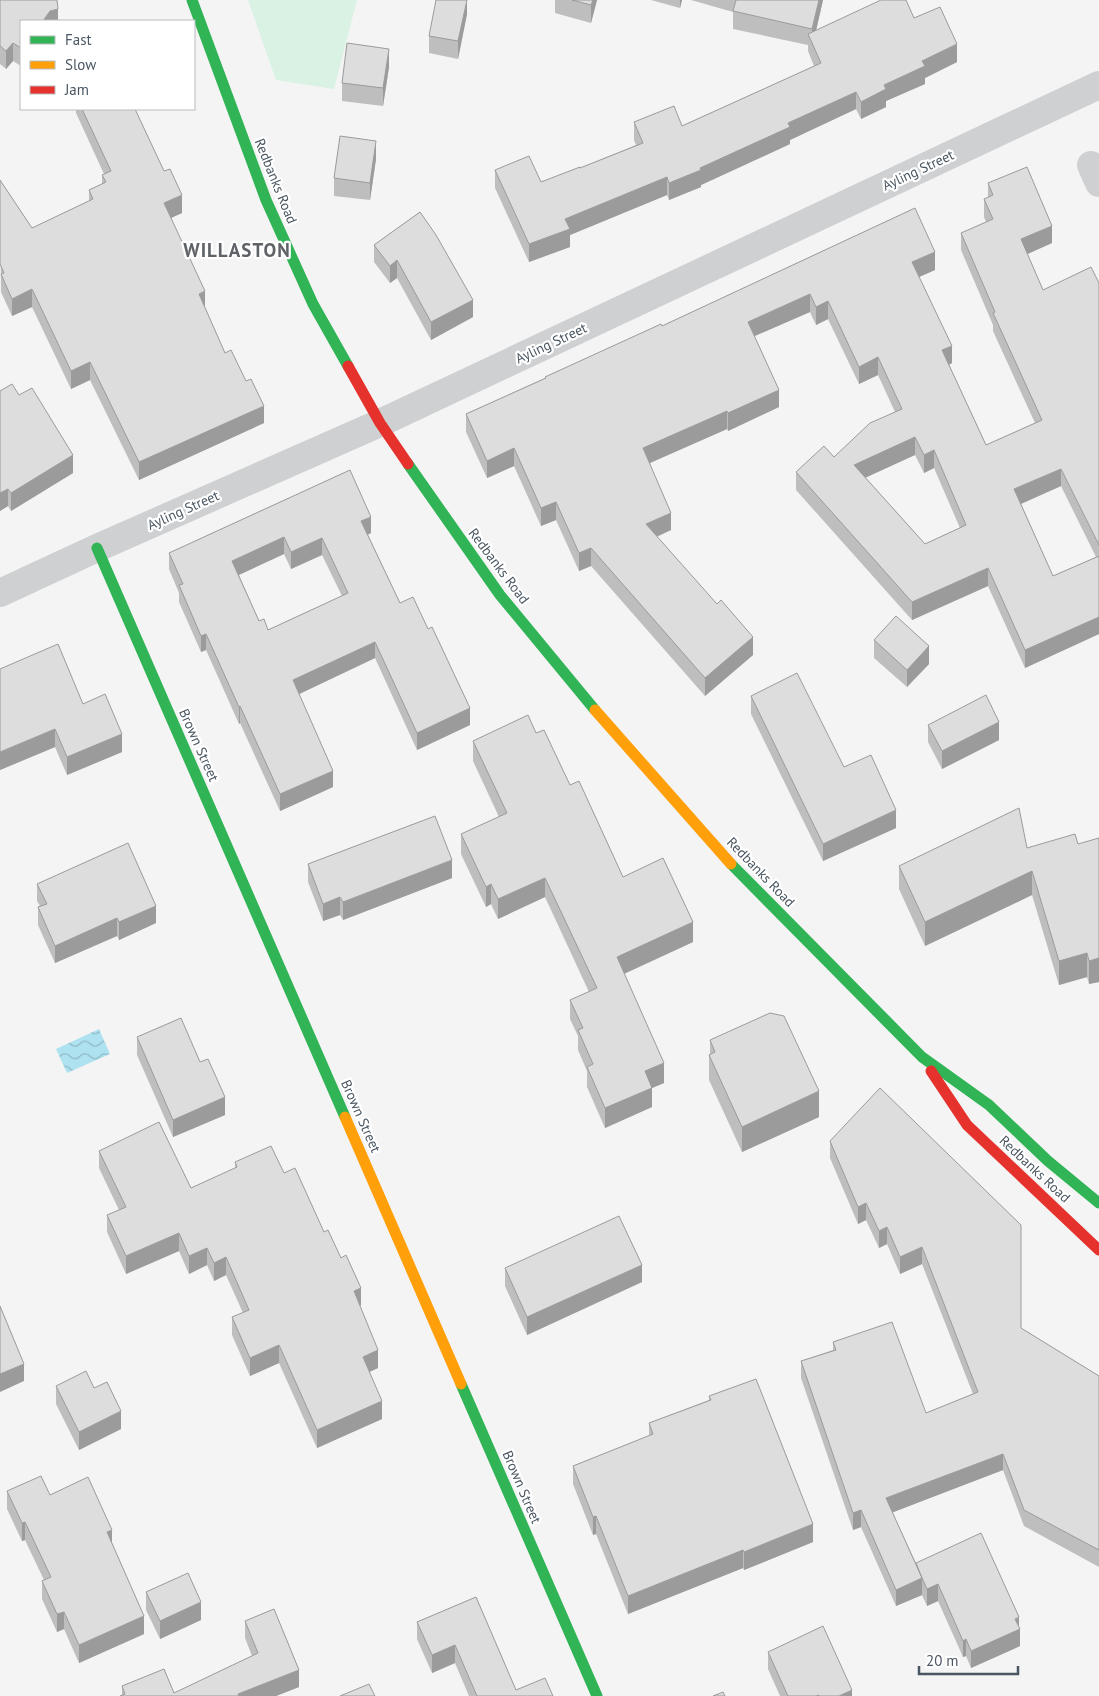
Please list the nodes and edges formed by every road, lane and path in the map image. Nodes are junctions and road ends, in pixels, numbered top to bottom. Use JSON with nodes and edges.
{"nodes":[{"id":1,"x":192,"y":0,"type":"edge"},
{"id":2,"x":1099,"y":85,"type":"edge"},
{"id":3,"x":380,"y":423,"type":"junction"},
{"id":4,"x":97,"y":548,"type":"junction"},
{"id":5,"x":0,"y":593,"type":"edge"},
{"id":6,"x":922,"y":1057,"type":"junction"},
{"id":7,"x":1099,"y":1203,"type":"edge"},
{"id":8,"x":1099,"y":1250,"type":"edge"},
{"id":9,"x":597,"y":1696,"type":"edge"}],
"edges":[{"from":1,"to":3,"type":"main road","name":"Redbanks Road"},
{"from":2,"to":3,"type":"street","name":"Ayling Street"},
{"from":3,"to":4,"type":"street","name":"Ayling Street"},
{"from":3,"to":6,"type":"main road","name":"Redbanks Road"},
{"from":4,"to":5,"type":"street","name":"Ayling Street"},
{"from":4,"to":9,"type":"main road","name":"Brown Street"},
{"from":6,"to":7,"type":"main road","name":"Redbanks Road"},
{"from":6,"to":8,"type":"main road","name":"Redbanks Road"}]}
